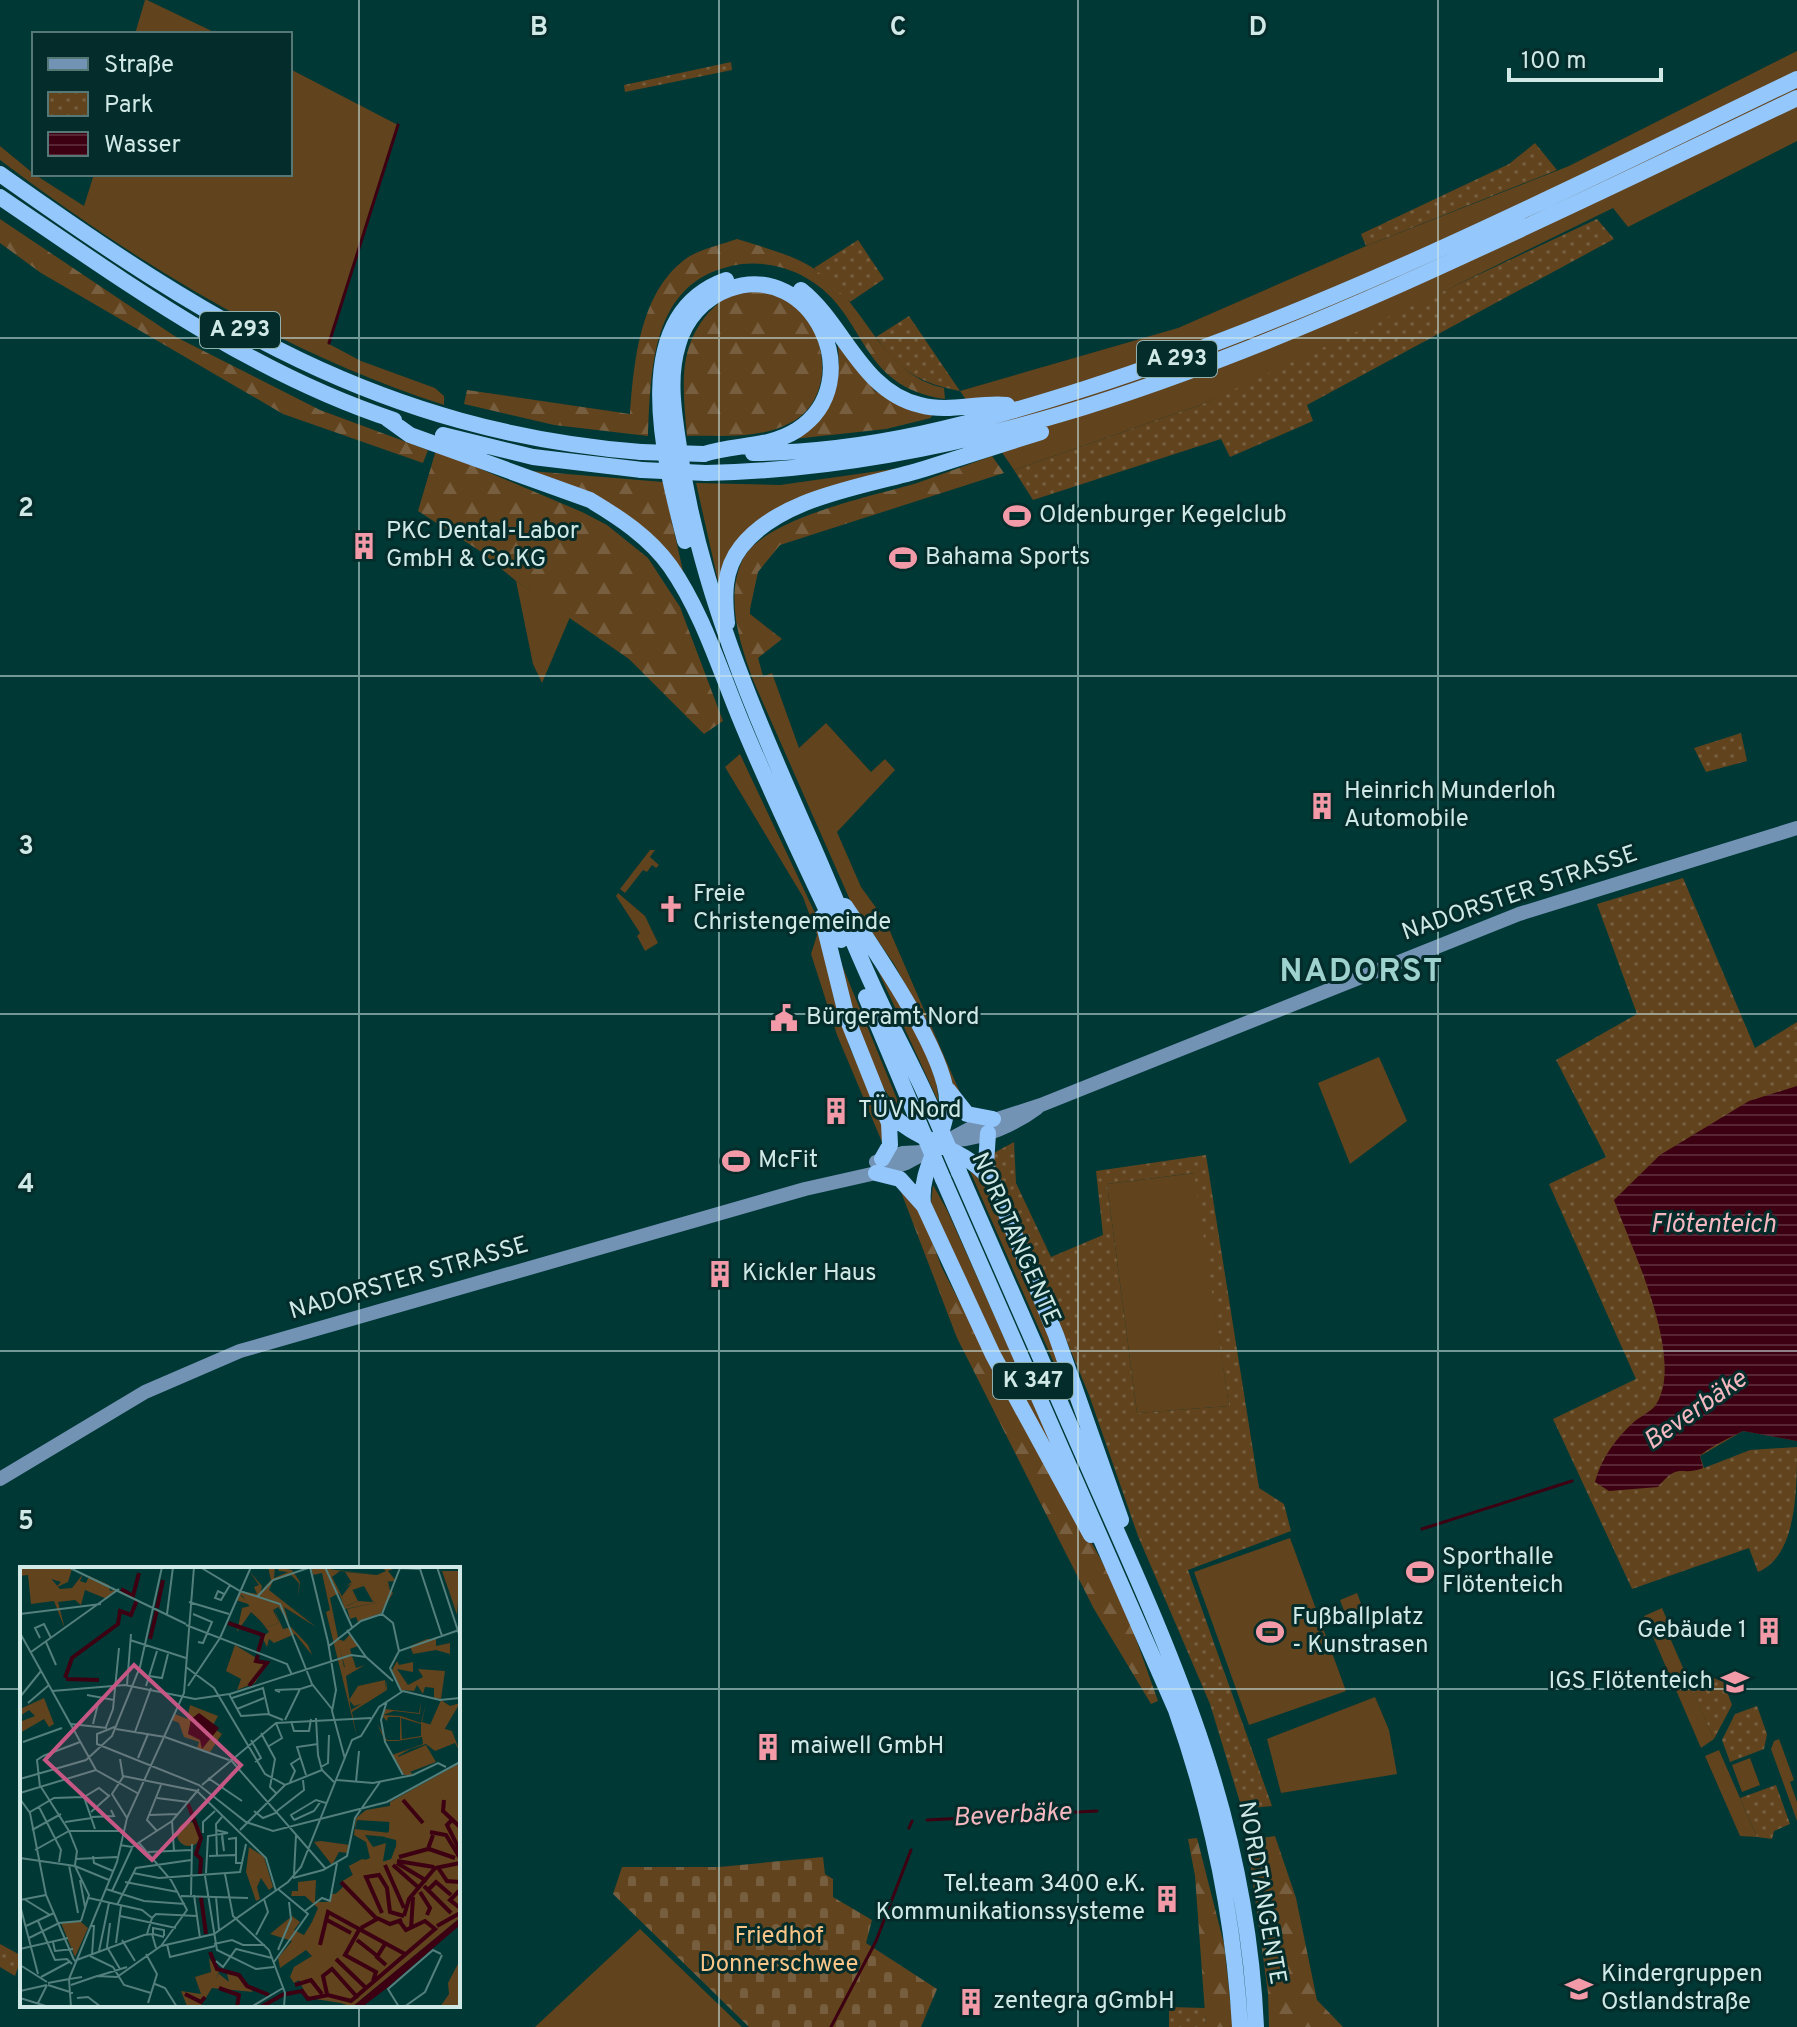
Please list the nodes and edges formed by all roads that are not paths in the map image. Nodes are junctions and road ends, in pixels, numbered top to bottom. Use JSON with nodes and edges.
{"nodes":[{"id":1,"x":1797,"y":79,"type":"edge"},
{"id":2,"x":1797,"y":98,"type":"edge"},
{"id":3,"x":0,"y":174,"type":"edge"},
{"id":4,"x":0,"y":197,"type":"edge"},
{"id":5,"x":1028,"y":416,"type":"junction"},
{"id":6,"x":456,"y":445,"type":"junction"},
{"id":7,"x":960,"y":449,"type":"junction"},
{"id":8,"x":704,"y":454,"type":"junction"},
{"id":9,"x":729,"y":671,"type":"junction"},
{"id":10,"x":1797,"y":828,"type":"edge"},
{"id":11,"x":815,"y":869,"type":"junction"},
{"id":12,"x":895,"y":1046,"type":"junction"},
{"id":13,"x":943,"y":1081,"type":"junction"},
{"id":14,"x":881,"y":1100,"type":"junction"},
{"id":15,"x":990,"y":1126,"type":"junction"},
{"id":16,"x":937,"y":1146,"type":"junction"},
{"id":17,"x":879,"y":1166,"type":"junction"},
{"id":18,"x":993,"y":1185,"type":"junction"},
{"id":19,"x":924,"y":1206,"type":"junction"},
{"id":20,"x":0,"y":1479,"type":"edge"},
{"id":21,"x":1124,"y":1546,"type":"junction"},
{"id":22,"x":1123,"y":1582,"type":"junction"},
{"id":23,"x":1214,"y":1802,"type":"junction"},
{"id":24,"x":1223,"y":1840,"type":"junction"},
{"id":25,"x":1240,"y":2027,"type":"edge"},
{"id":26,"x":1256,"y":2027,"type":"edge"}],
"edges":[{"from":1,"to":5,"type":"highway","number":"A 293"},
{"from":2,"to":5,"type":"highway","number":"A 293"},
{"from":3,"to":8,"type":"highway","number":"A 293","bridge":true},
{"from":4,"to":6,"type":"highway","number":"A 293"},
{"from":5,"to":7,"type":"highway"},
{"from":5,"to":8,"type":"highway","number":"A 293"},
{"from":5,"to":9,"type":"highway"},
{"from":6,"to":7,"type":"highway","number":"A 293","bridge":true},
{"from":6,"to":9,"type":"highway"},
{"from":7,"to":9,"type":"highway"},
{"from":8,"to":9,"type":"highway"},
{"from":9,"to":11,"type":"highway","name":"NORDTANGENTE"},
{"from":10,"to":15,"type":"street","name":"NADORSTER STRASSE"},
{"from":11,"to":12,"type":"highway","name":"NORDTANGENTE"},
{"from":11,"to":13,"type":"highway"},
{"from":11,"to":14,"type":"highway"},
{"from":12,"to":21,"type":"highway","name":"NORDTANGENTE","number":"K 347","bridge":true},
{"from":12,"to":22,"type":"highway","name":"NORDTANGENTE","number":"K 347","bridge":true},
{"from":13,"to":15,"type":"highway"},
{"from":13,"to":16,"type":"highway"},
{"from":14,"to":16,"type":"highway"},
{"from":14,"to":17,"type":"highway"},
{"from":15,"to":16,"type":"street","name":"NADORSTER STRASSE"},
{"from":15,"to":18,"type":"highway","number":"K 347"},
{"from":16,"to":17,"type":"street","name":"NADORSTER STRASSE"},
{"from":16,"to":18,"type":"highway","number":"K 347"},
{"from":16,"to":19,"type":"highway"},
{"from":17,"to":19,"type":"highway","number":"K 347"},
{"from":17,"to":20,"type":"street","name":"NADORSTER STRASSE"},
{"from":18,"to":21,"type":"highway","number":"K 347"},
{"from":19,"to":22,"type":"highway","number":"K 347"},
{"from":21,"to":23,"type":"highway","name":"NORDTANGENTE","number":"K 347"},
{"from":22,"to":23,"type":"highway","name":"NORDTANGENTE","number":"K 347"},
{"from":23,"to":24,"type":"highway","name":"NORDTANGENTE","number":"K 347"},
{"from":24,"to":25,"type":"highway","name":"NORDTANGENTE","number":"K 347"},
{"from":24,"to":26,"type":"highway","name":"NORDTANGENTE","number":"K 347"}]}
